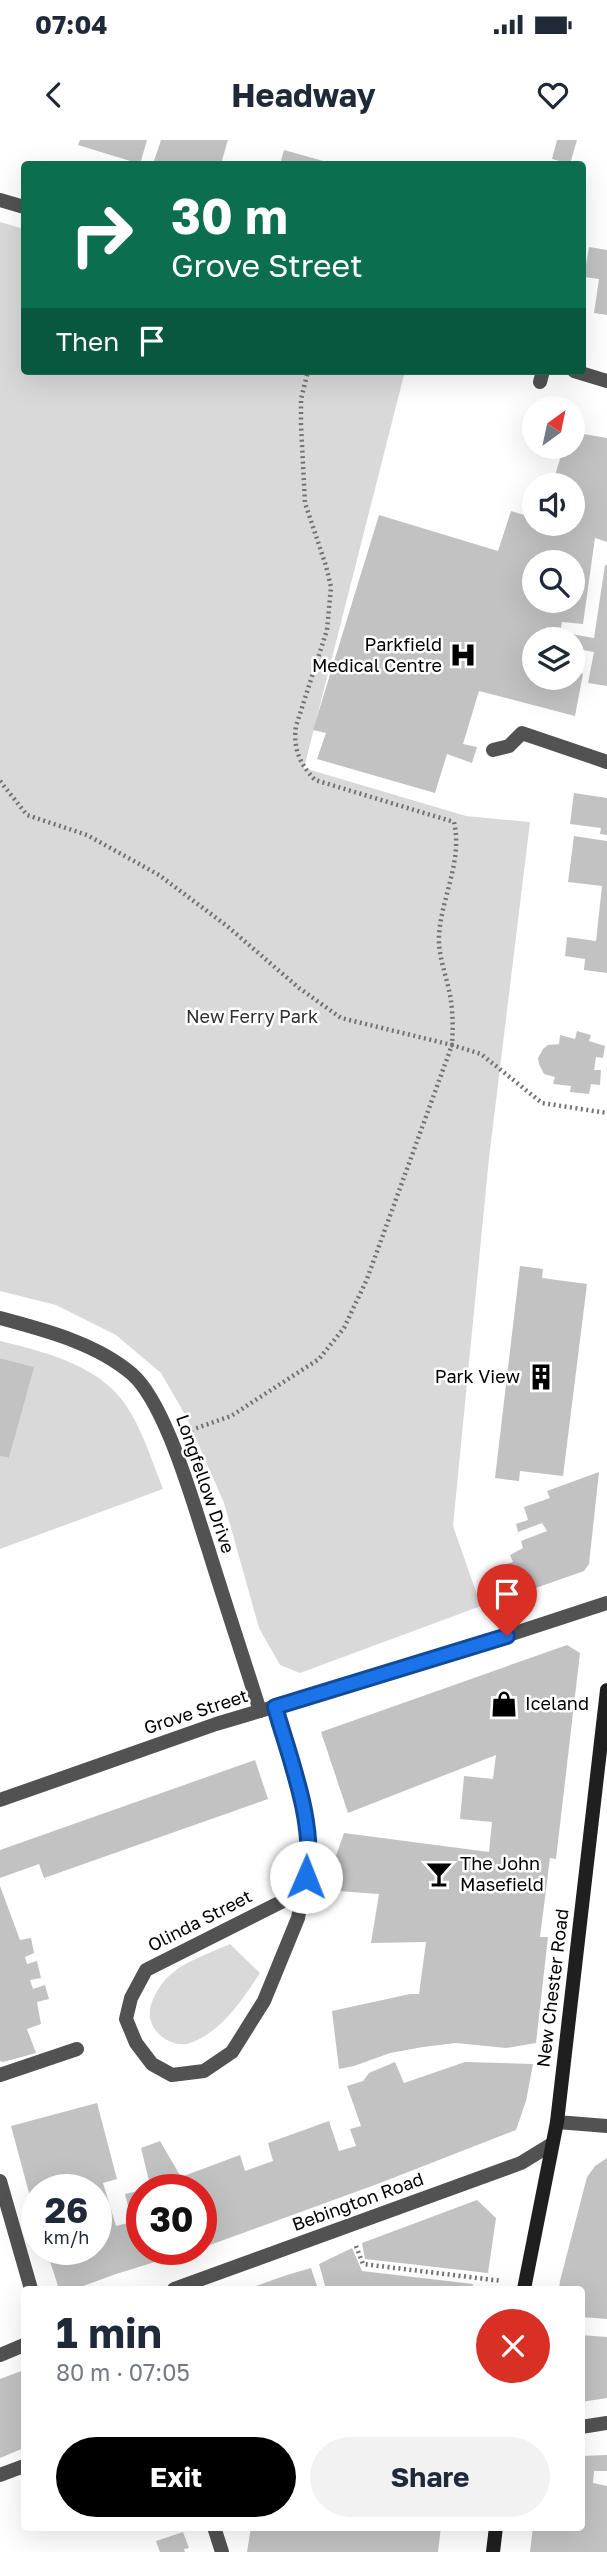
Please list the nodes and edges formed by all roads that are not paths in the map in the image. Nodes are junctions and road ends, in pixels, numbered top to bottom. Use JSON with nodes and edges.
{"nodes":[{"id":1,"x":0,"y":200,"type":"edge"},
{"id":2,"x":21,"y":207,"type":"edge"},
{"id":3,"x":586,"y":375,"type":"edge"},
{"id":4,"x":607,"y":381,"type":"edge"},
{"id":5,"x":493,"y":750,"type":"dead end"},
{"id":6,"x":607,"y":762,"type":"edge"},
{"id":7,"x":0,"y":1318,"type":"edge"},
{"id":8,"x":607,"y":1603,"type":"edge"},
{"id":9,"x":607,"y":1690,"type":"edge"},
{"id":10,"x":275,"y":1707,"type":"junction"},
{"id":11,"x":260,"y":1711,"type":"junction"},
{"id":12,"x":0,"y":1800,"type":"edge"},
{"id":13,"x":303,"y":1891,"type":"junction"},
{"id":14,"x":77,"y":2049,"type":"dead end"},
{"id":15,"x":0,"y":2075,"type":"edge"},
{"id":16,"x":556,"y":2122,"type":"junction"},
{"id":17,"x":607,"y":2126,"type":"edge"},
{"id":18,"x":552,"y":2144,"type":"junction"},
{"id":19,"x":0,"y":2181,"type":"edge"},
{"id":20,"x":30,"y":2286,"type":"edge"},
{"id":21,"x":182,"y":2286,"type":"edge"},
{"id":22,"x":525,"y":2286,"type":"edge"},
{"id":23,"x":21,"y":2347,"type":"edge"},
{"id":24,"x":0,"y":2355,"type":"edge"},
{"id":25,"x":607,"y":2423,"type":"edge"},
{"id":26,"x":586,"y":2426,"type":"edge"},
{"id":27,"x":21,"y":2467,"type":"edge"},
{"id":28,"x":0,"y":2475,"type":"edge"},
{"id":29,"x":215,"y":2531,"type":"edge"},
{"id":30,"x":496,"y":2531,"type":"edge"},
{"id":31,"x":222,"y":2552,"type":"edge"},
{"id":32,"x":493,"y":2552,"type":"edge"}],
"edges":[{"from":1,"to":2,"type":"street"},
{"from":3,"to":4,"type":"street"},
{"from":5,"to":6,"type":"street"},
{"from":7,"to":11,"type":"street","name":"Longfellow Drive"},
{"from":8,"to":10,"type":"street","name":"Grove Street"},
{"from":9,"to":16,"type":"main road","name":"New Chester Road"},
{"from":10,"to":11,"type":"street","name":"Grove Street"},
{"from":10,"to":13,"type":"street","name":"Olinda Street"},
{"from":11,"to":12,"type":"street","name":"Grove Street"},
{"from":13,"to":13,"type":"street","name":"Olinda Street"},
{"from":14,"to":15,"type":"street"},
{"from":16,"to":17,"type":"street"},
{"from":16,"to":18,"type":"main road","name":"New Chester Road"},
{"from":18,"to":21,"type":"street","name":"Bebington Road"},
{"from":18,"to":22,"type":"main road","name":"New Chester Road"},
{"from":19,"to":20,"type":"street"},
{"from":23,"to":24,"type":"street"},
{"from":25,"to":26,"type":"street"},
{"from":27,"to":28,"type":"street"},
{"from":29,"to":31,"type":"street"},
{"from":30,"to":32,"type":"main road"}]}
